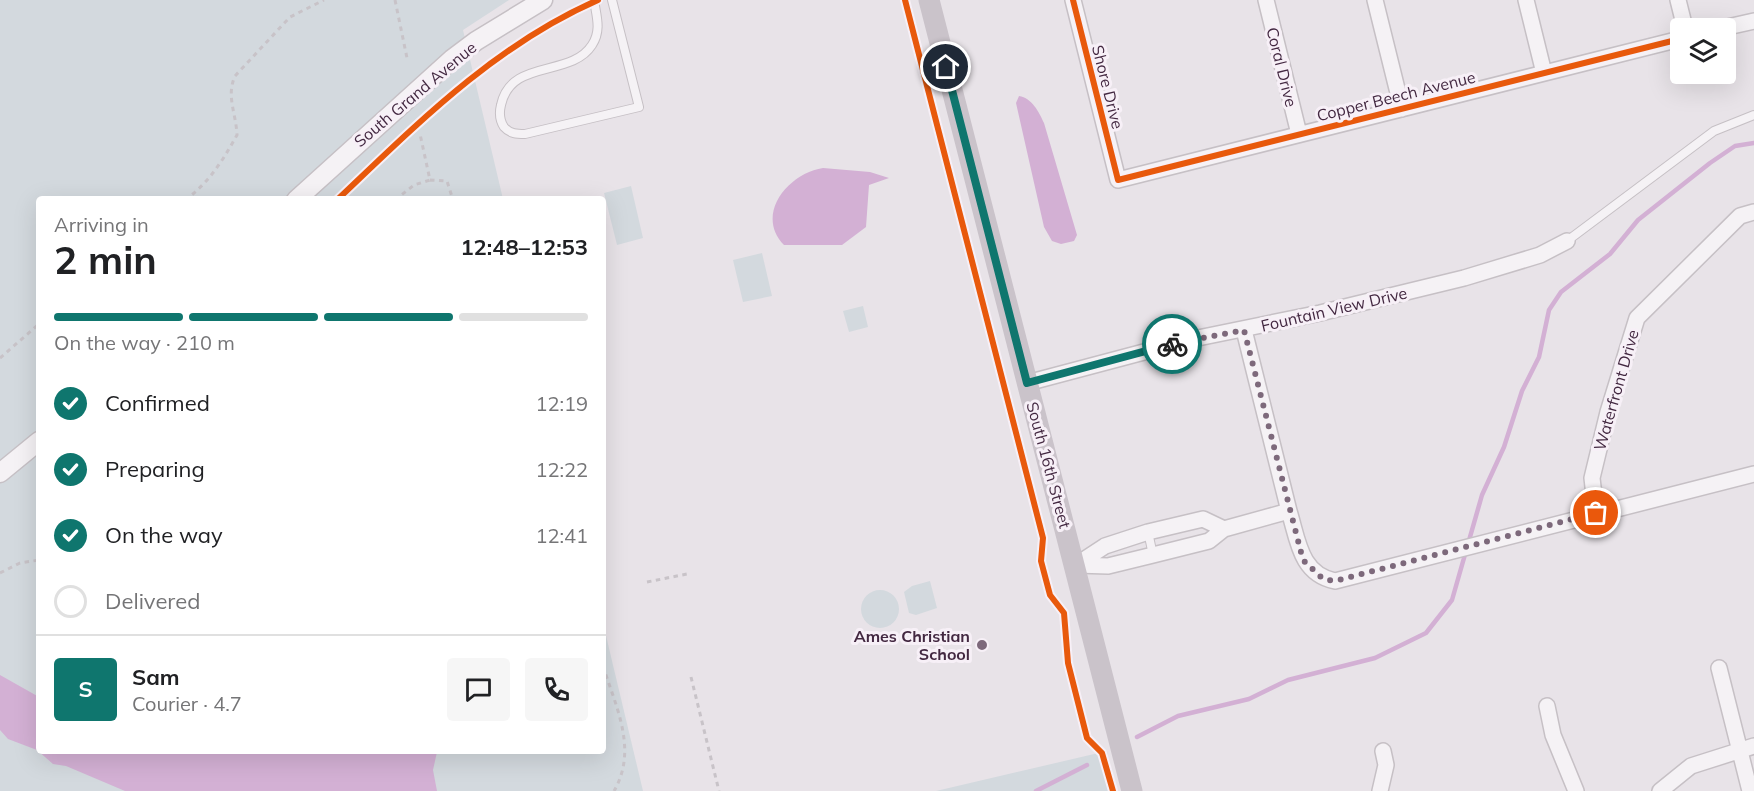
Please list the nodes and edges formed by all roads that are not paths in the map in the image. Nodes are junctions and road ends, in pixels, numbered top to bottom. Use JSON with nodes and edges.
{"nodes":[{"id":1,"x":543,"y":0,"type":"edge"},
{"id":2,"x":594,"y":0,"type":"edge"},
{"id":3,"x":612,"y":0,"type":"edge"},
{"id":4,"x":929,"y":0,"type":"edge"},
{"id":5,"x":1073,"y":0,"type":"edge"},
{"id":6,"x":1266,"y":0,"type":"edge"},
{"id":7,"x":1375,"y":0,"type":"edge"},
{"id":8,"x":1526,"y":0,"type":"edge"},
{"id":9,"x":1678,"y":0,"type":"edge"},
{"id":10,"x":1682,"y":18,"type":"edge"},
{"id":11,"x":1754,"y":21,"type":"edge"},
{"id":12,"x":1736,"y":25,"type":"edge"},
{"id":13,"x":1670,"y":42,"type":"edge"},
{"id":14,"x":1544,"y":73,"type":"junction"},
{"id":15,"x":1402,"y":109,"type":"junction"},
{"id":16,"x":1754,"y":115,"type":"edge"},
{"id":17,"x":1299,"y":134,"type":"junction"},
{"id":18,"x":1118,"y":180,"type":"joint"},
{"id":19,"x":300,"y":196,"type":"edge"},
{"id":20,"x":1754,"y":212,"type":"edge"},
{"id":21,"x":1568,"y":241,"type":"joint"},
{"id":22,"x":1244,"y":330,"type":"junction"},
{"id":23,"x":1027,"y":383,"type":"junction"},
{"id":24,"x":36,"y":443,"type":"edge"},
{"id":25,"x":0,"y":473,"type":"edge"},
{"id":26,"x":1754,"y":474,"type":"edge"},
{"id":27,"x":1289,"y":511,"type":"junction"},
{"id":28,"x":1596,"y":513,"type":"junction"},
{"id":29,"x":1224,"y":529,"type":"junction"},
{"id":30,"x":1148,"y":532,"type":"junction"},
{"id":31,"x":1153,"y":555,"type":"junction"},
{"id":32,"x":1076,"y":565,"type":"junction"},
{"id":33,"x":1719,"y":668,"type":"dead end"},
{"id":34,"x":1546,"y":706,"type":"dead end"},
{"id":35,"x":1747,"y":748,"type":"edge"},
{"id":36,"x":1383,"y":751,"type":"dead end"},
{"id":37,"x":1132,"y":791,"type":"edge"},
{"id":38,"x":1380,"y":791,"type":"edge"},
{"id":39,"x":1576,"y":791,"type":"edge"},
{"id":40,"x":1660,"y":791,"type":"edge"},
{"id":41,"x":1750,"y":791,"type":"edge"}],
"edges":[{"from":1,"to":19,"type":"street","name":"South Grand Avenue"},
{"from":2,"to":3,"type":"lane"},
{"from":4,"to":23,"type":"main road","name":"South 16th Street"},
{"from":5,"to":18,"type":"street","name":"Shore Drive"},
{"from":6,"to":17,"type":"street","name":"Coral Drive"},
{"from":7,"to":15,"type":"street"},
{"from":8,"to":14,"type":"street"},
{"from":9,"to":10,"type":"street"},
{"from":11,"to":12,"type":"street"},
{"from":13,"to":14,"type":"street","name":"Copper Beech Avenue"},
{"from":14,"to":15,"type":"street","name":"Copper Beech Avenue"},
{"from":15,"to":17,"type":"street","name":"Copper Beech Avenue"},
{"from":16,"to":21,"type":"lane"},
{"from":17,"to":18,"type":"street","name":"Copper Beech Avenue"},
{"from":20,"to":28,"type":"street","name":"Waterfront Drive"},
{"from":21,"to":22,"type":"street","name":"Fountain View Drive"},
{"from":22,"to":23,"type":"street","name":"Fountain View Drive"},
{"from":22,"to":27,"type":"street"},
{"from":23,"to":32,"type":"main road","name":"South 16th Street"},
{"from":24,"to":25,"type":"street"},
{"from":26,"to":28,"type":"street"},
{"from":27,"to":28,"type":"street"},
{"from":27,"to":29,"type":"street"},
{"from":29,"to":30,"type":"street"},
{"from":29,"to":31,"type":"street"},
{"from":30,"to":31,"type":"lane"},
{"from":30,"to":32,"type":"street"},
{"from":31,"to":32,"type":"street"},
{"from":32,"to":37,"type":"main road","name":"South 16th Street"},
{"from":33,"to":35,"type":"street"},
{"from":34,"to":39,"type":"street"},
{"from":35,"to":40,"type":"street"},
{"from":35,"to":41,"type":"street"},
{"from":36,"to":38,"type":"street"}]}
